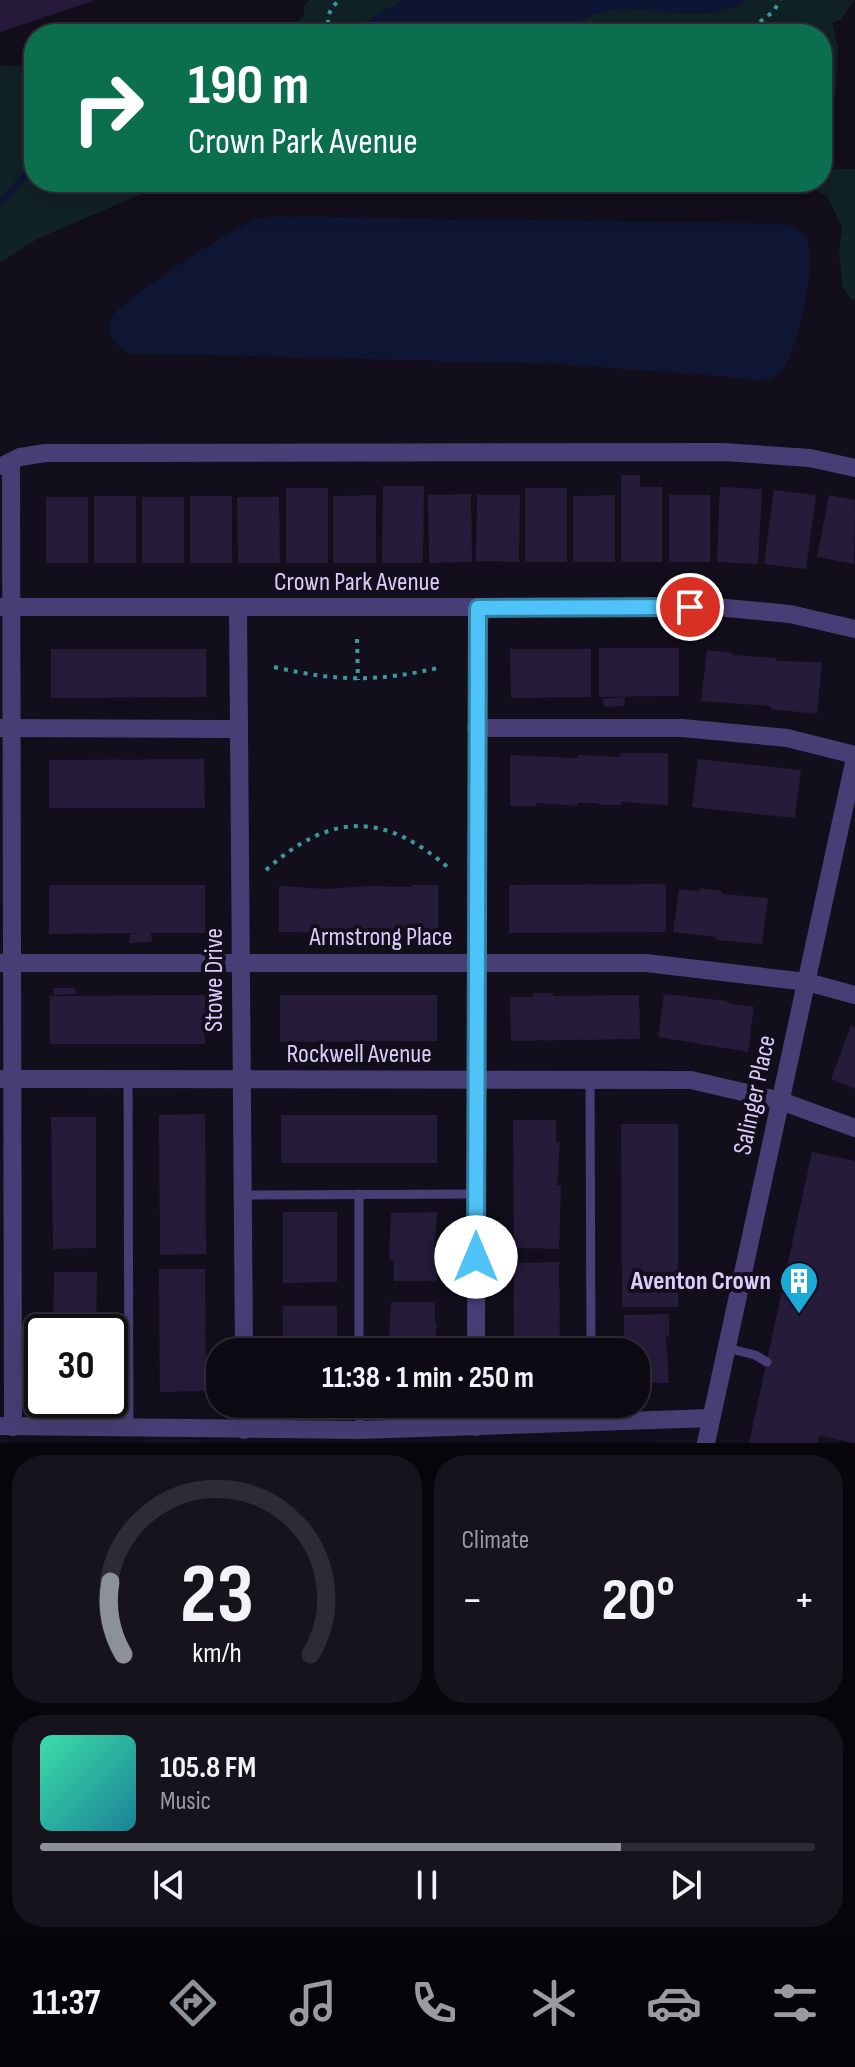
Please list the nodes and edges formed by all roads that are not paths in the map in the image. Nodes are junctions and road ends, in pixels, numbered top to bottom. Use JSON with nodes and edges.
{"nodes":[{"id":1,"x":5,"y":464,"type":"edge"},
{"id":2,"x":855,"y":468,"type":"edge"},
{"id":3,"x":5,"y":607,"type":"edge"},
{"id":4,"x":238,"y":607,"type":"junction"},
{"id":5,"x":478,"y":608,"type":"junction"},
{"id":6,"x":855,"y":629,"type":"edge"},
{"id":7,"x":6,"y":728,"type":"edge"},
{"id":8,"x":476,"y":728,"type":"junction"},
{"id":9,"x":238,"y":729,"type":"junction"},
{"id":10,"x":855,"y":756,"type":"edge"},
{"id":11,"x":6,"y":963,"type":"edge"},
{"id":12,"x":240,"y":963,"type":"junction"},
{"id":13,"x":477,"y":963,"type":"junction"},
{"id":14,"x":807,"y":982,"type":"junction"},
{"id":15,"x":855,"y":995,"type":"edge"},
{"id":16,"x":590,"y":1078,"type":"junction"},
{"id":17,"x":7,"y":1079,"type":"edge"},
{"id":18,"x":128,"y":1079,"type":"junction"},
{"id":19,"x":242,"y":1080,"type":"junction"},
{"id":20,"x":476,"y":1080,"type":"junction"},
{"id":21,"x":781,"y":1101,"type":"junction"},
{"id":22,"x":855,"y":1128,"type":"edge"},
{"id":23,"x":359,"y":1194,"type":"junction"},
{"id":24,"x":476,"y":1194,"type":"junction"},
{"id":25,"x":243,"y":1195,"type":"junction"},
{"id":26,"x":6,"y":1312,"type":"edge"},
{"id":27,"x":244,"y":1338,"type":"edge"},
{"id":28,"x":359,"y":1338,"type":"edge"},
{"id":29,"x":476,"y":1338,"type":"edge"},
{"id":30,"x":591,"y":1338,"type":"edge"},
{"id":31,"x":727,"y":1348,"type":"junction"},
{"id":32,"x":767,"y":1362,"type":"dead end"},
{"id":33,"x":650,"y":1415,"type":"edge"},
{"id":34,"x":244,"y":1418,"type":"edge"},
{"id":35,"x":476,"y":1418,"type":"edge"},
{"id":36,"x":550,"y":1418,"type":"edge"},
{"id":37,"x":711,"y":1418,"type":"junction"},
{"id":38,"x":6,"y":1427,"type":"edge"},
{"id":39,"x":476,"y":1427,"type":"junction"},
{"id":40,"x":129,"y":1428,"type":"junction"},
{"id":41,"x":244,"y":1430,"type":"junction"},
{"id":42,"x":362,"y":1434,"type":"edge"},
{"id":43,"x":706,"y":1443,"type":"edge"}],
"edges":[{"from":1,"to":2,"type":"street"},
{"from":1,"to":3,"type":"street"},
{"from":3,"to":4,"type":"street","name":"Crown Park Avenue"},
{"from":3,"to":7,"type":"street"},
{"from":4,"to":5,"type":"street","name":"Crown Park Avenue"},
{"from":4,"to":9,"type":"street","name":"Stowe Drive"},
{"from":5,"to":6,"type":"street","name":"Crown Park Avenue"},
{"from":5,"to":8,"type":"street"},
{"from":7,"to":9,"type":"street"},
{"from":7,"to":11,"type":"street"},
{"from":8,"to":10,"type":"street"},
{"from":8,"to":13,"type":"street"},
{"from":9,"to":12,"type":"street","name":"Stowe Drive"},
{"from":10,"to":14,"type":"street","name":"Salinger Place"},
{"from":11,"to":12,"type":"street","name":"Armstrong Place"},
{"from":11,"to":17,"type":"street"},
{"from":12,"to":13,"type":"street","name":"Armstrong Place"},
{"from":12,"to":19,"type":"street","name":"Stowe Drive"},
{"from":13,"to":14,"type":"street","name":"Armstrong Place"},
{"from":13,"to":20,"type":"street"},
{"from":14,"to":15,"type":"street","name":"Armstrong Place"},
{"from":14,"to":21,"type":"street","name":"Salinger Place"},
{"from":16,"to":20,"type":"street","name":"Rockwell Avenue"},
{"from":16,"to":21,"type":"street","name":"Rockwell Avenue"},
{"from":16,"to":30,"type":"lane"},
{"from":17,"to":18,"type":"street","name":"Rockwell Avenue"},
{"from":17,"to":26,"type":"street"},
{"from":18,"to":19,"type":"street","name":"Rockwell Avenue"},
{"from":18,"to":40,"type":"lane"},
{"from":19,"to":20,"type":"street","name":"Rockwell Avenue"},
{"from":19,"to":25,"type":"street","name":"Stowe Drive"},
{"from":20,"to":24,"type":"street"},
{"from":21,"to":22,"type":"street","name":"Rockwell Avenue"},
{"from":21,"to":31,"type":"street","name":"Salinger Place"},
{"from":23,"to":24,"type":"lane"},
{"from":23,"to":25,"type":"lane"},
{"from":23,"to":28,"type":"lane"},
{"from":24,"to":29,"type":"street"},
{"from":25,"to":27,"type":"street","name":"Stowe Drive"},
{"from":26,"to":38,"type":"street"},
{"from":31,"to":32,"type":"lane"},
{"from":31,"to":37,"type":"street","name":"Salinger Place"},
{"from":33,"to":37,"type":"street"},
{"from":34,"to":41,"type":"street"},
{"from":35,"to":39,"type":"street"},
{"from":36,"to":39,"type":"street"},
{"from":37,"to":43,"type":"street","name":"Salinger Place"},
{"from":38,"to":40,"type":"street"},
{"from":39,"to":42,"type":"street"},
{"from":40,"to":41,"type":"street"},
{"from":41,"to":42,"type":"street"}]}
